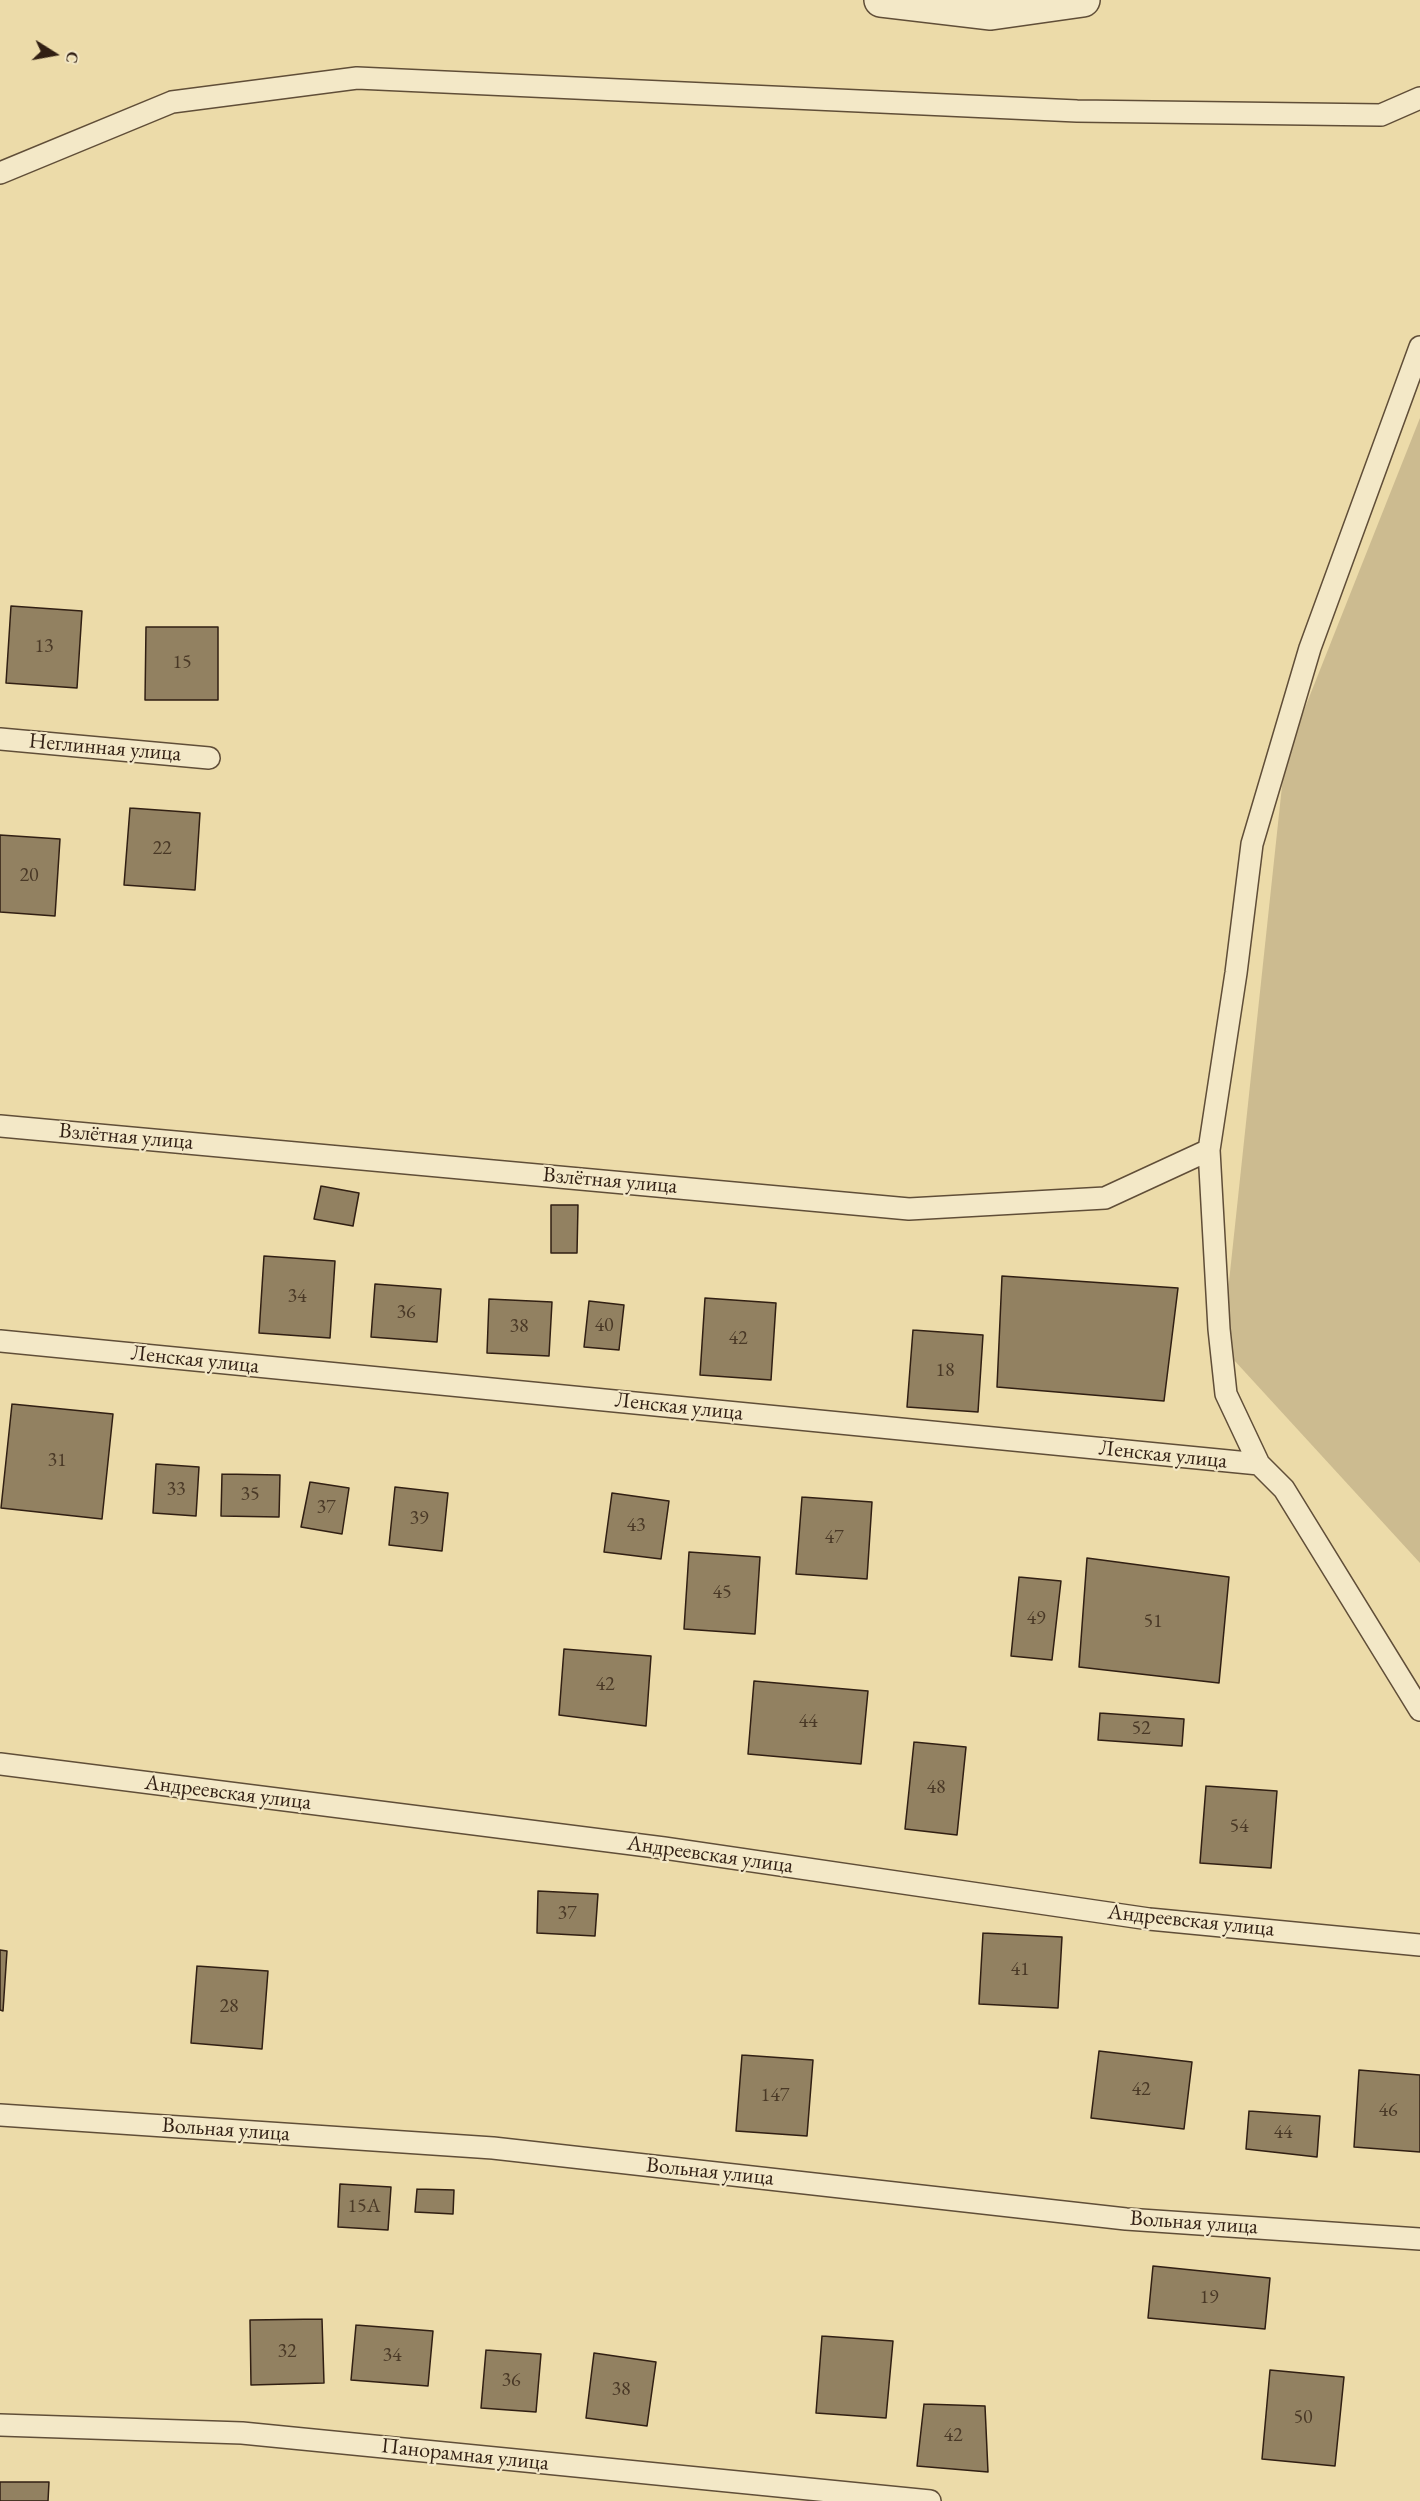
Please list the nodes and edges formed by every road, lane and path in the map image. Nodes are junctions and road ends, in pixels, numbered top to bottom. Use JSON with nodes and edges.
{"nodes":[{"id":1,"x":881,"y":0,"type":"edge"},
{"id":2,"x":1083,"y":0,"type":"edge"},
{"id":3,"x":1420,"y":98,"type":"edge"},
{"id":4,"x":0,"y":173,"type":"edge"},
{"id":5,"x":1420,"y":347,"type":"edge"},
{"id":6,"x":0,"y":739,"type":"edge"},
{"id":7,"x":209,"y":758,"type":"dead end"},
{"id":8,"x":0,"y":1126,"type":"edge"},
{"id":9,"x":1209,"y":1150,"type":"junction"},
{"id":10,"x":0,"y":1341,"type":"edge"},
{"id":11,"x":1259,"y":1464,"type":"junction"},
{"id":12,"x":1420,"y":1710,"type":"edge"},
{"id":13,"x":0,"y":1764,"type":"edge"},
{"id":14,"x":1420,"y":1945,"type":"edge"},
{"id":15,"x":0,"y":2115,"type":"edge"},
{"id":16,"x":1420,"y":2240,"type":"edge"},
{"id":17,"x":0,"y":2426,"type":"edge"},
{"id":18,"x":930,"y":2501,"type":"edge"}],
"edges":[{"from":1,"to":2,"type":"street"},
{"from":3,"to":4,"type":"lane"},
{"from":5,"to":9,"type":"lane"},
{"from":6,"to":7,"type":"lane","name":"Неглинная улица"},
{"from":8,"to":9,"type":"lane","name":"Взлётная улица"},
{"from":9,"to":11,"type":"lane"},
{"from":10,"to":11,"type":"lane","name":"Ленская улица"},
{"from":11,"to":12,"type":"lane","name":"Ленская улица"},
{"from":13,"to":14,"type":"lane","name":"Андреевская улица"},
{"from":15,"to":16,"type":"lane","name":"Вольная улица"},
{"from":17,"to":18,"type":"lane","name":"Панорамная улица"}]}
